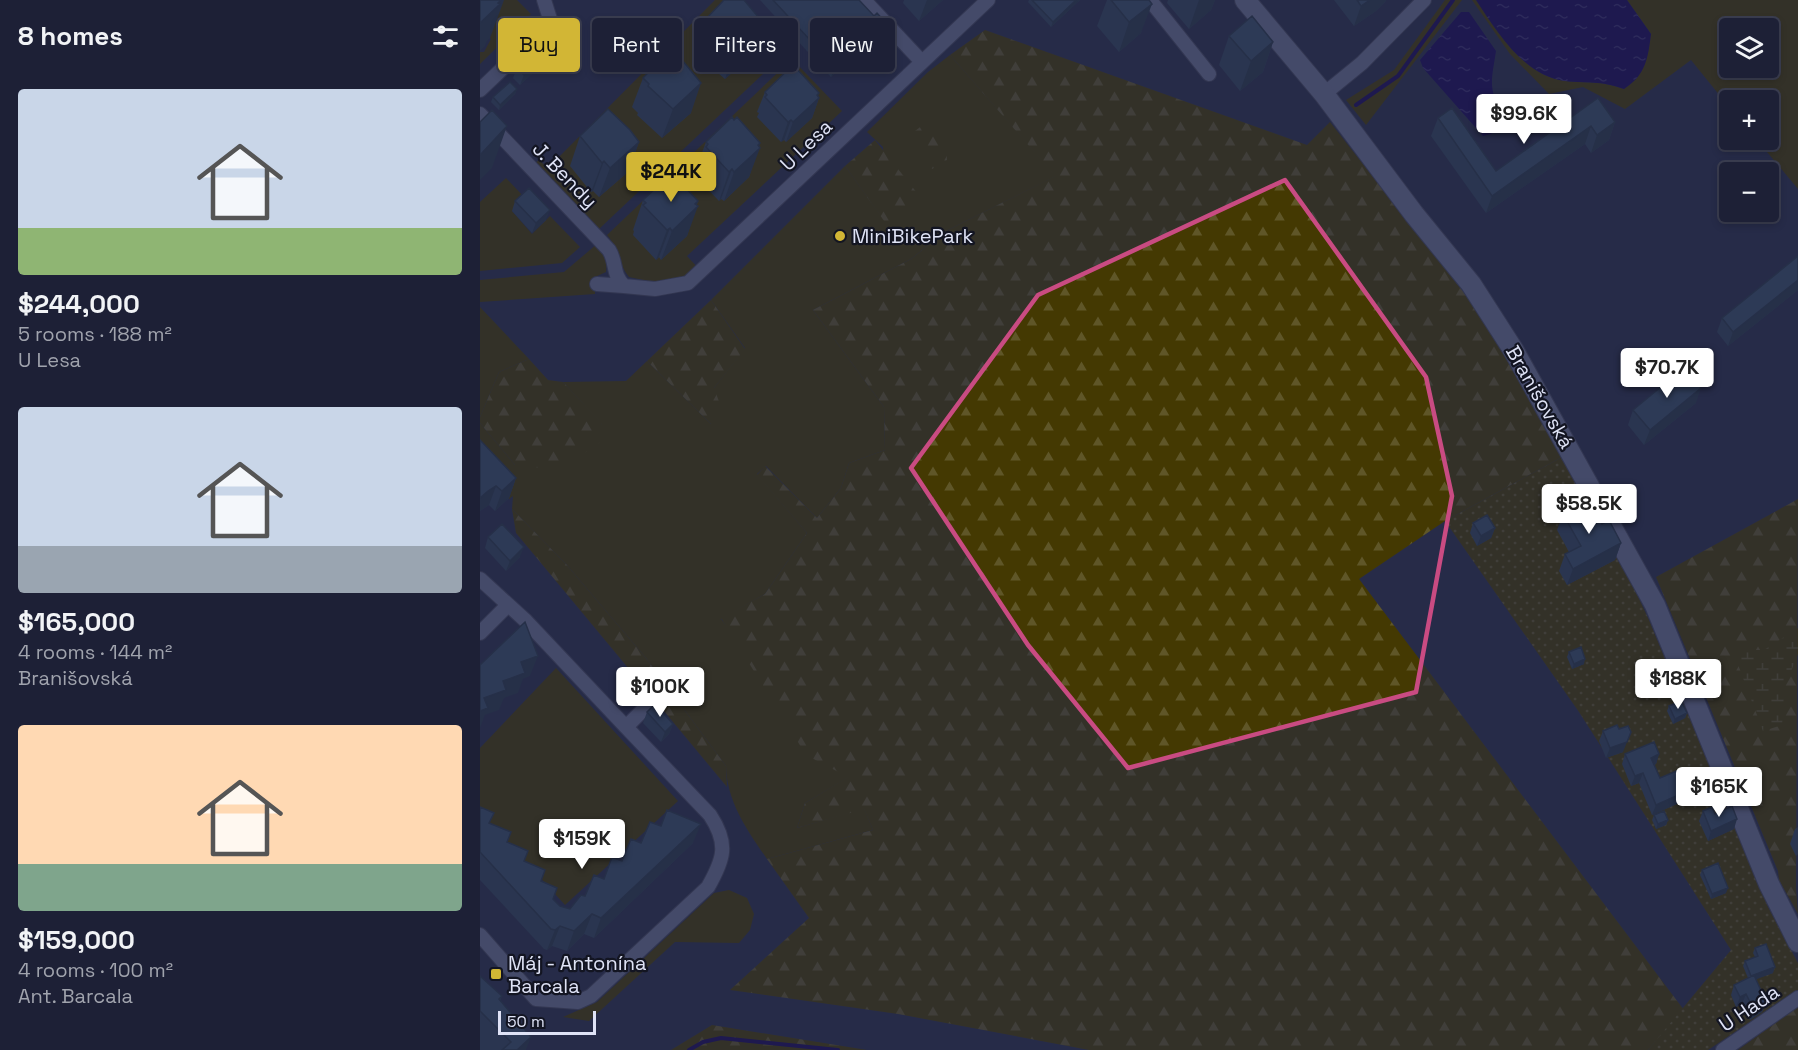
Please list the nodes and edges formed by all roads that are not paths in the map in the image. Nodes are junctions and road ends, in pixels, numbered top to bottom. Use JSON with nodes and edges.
{"nodes":[{"id":1,"x":544,"y":0,"type":"edge"},
{"id":2,"x":864,"y":0,"type":"edge"},
{"id":3,"x":988,"y":0,"type":"edge"},
{"id":4,"x":1146,"y":0,"type":"edge"},
{"id":5,"x":1245,"y":0,"type":"edge"},
{"id":6,"x":1424,"y":0,"type":"edge"},
{"id":7,"x":922,"y":62,"type":"junction"},
{"id":8,"x":1209,"y":74,"type":"dead end"},
{"id":9,"x":480,"y":90,"type":"edge"},
{"id":10,"x":1324,"y":94,"type":"junction"},
{"id":11,"x":480,"y":114,"type":"edge"},
{"id":12,"x":597,"y":284,"type":"dead end"},
{"id":13,"x":631,"y":288,"type":"junction"},
{"id":14,"x":480,"y":579,"type":"edge"},
{"id":15,"x":508,"y":605,"type":"junction"},
{"id":16,"x":480,"y":633,"type":"edge"},
{"id":17,"x":646,"y":707,"type":"dead end"},
{"id":18,"x":626,"y":727,"type":"junction"},
{"id":19,"x":480,"y":935,"type":"edge"},
{"id":20,"x":1798,"y":942,"type":"edge"},
{"id":21,"x":1798,"y":998,"type":"edge"},
{"id":22,"x":1723,"y":1050,"type":"edge"}],
"edges":[{"from":1,"to":9,"type":"street"},
{"from":2,"to":7,"type":"street"},
{"from":3,"to":7,"type":"street","name":"U Lesa"},
{"from":4,"to":8,"type":"street"},
{"from":5,"to":10,"type":"street","name":"Branišovská"},
{"from":6,"to":10,"type":"street"},
{"from":7,"to":13,"type":"street","name":"U Lesa"},
{"from":10,"to":20,"type":"street","name":"Branišovská"},
{"from":11,"to":13,"type":"street","name":"J. Bendy"},
{"from":12,"to":13,"type":"street","name":"U Lesa"},
{"from":14,"to":15,"type":"street"},
{"from":15,"to":16,"type":"street"},
{"from":15,"to":18,"type":"street"},
{"from":17,"to":18,"type":"street"},
{"from":18,"to":19,"type":"street"},
{"from":21,"to":22,"type":"street","name":"U Hada"}]}
